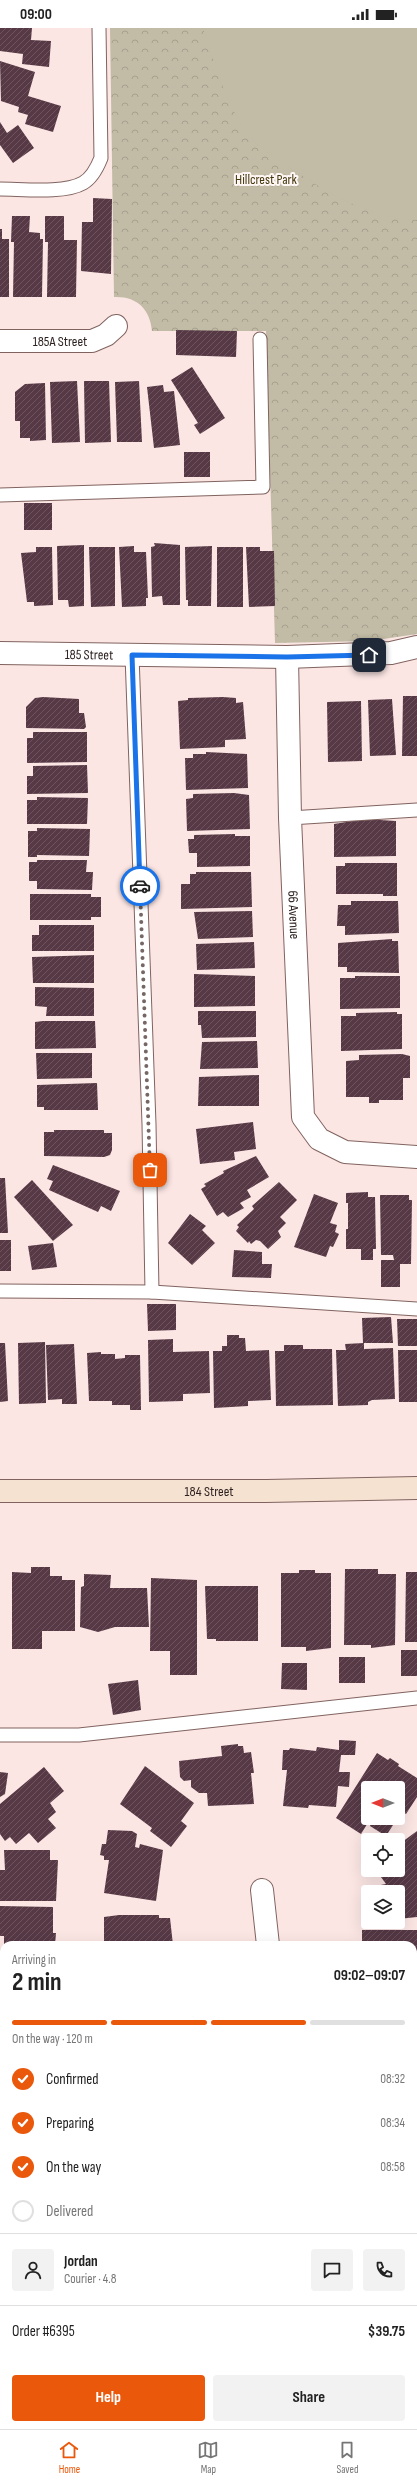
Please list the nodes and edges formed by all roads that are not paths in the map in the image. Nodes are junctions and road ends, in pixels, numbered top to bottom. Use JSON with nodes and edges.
{"nodes":[{"id":1,"x":99,"y":28,"type":"edge"},
{"id":2,"x":0,"y":189,"type":"edge"},
{"id":3,"x":116,"y":326,"type":"dead end"},
{"id":4,"x":260,"y":339,"type":"dead end"},
{"id":5,"x":0,"y":341,"type":"edge"},
{"id":6,"x":0,"y":495,"type":"edge"},
{"id":7,"x":417,"y":647,"type":"edge"},
{"id":8,"x":0,"y":653,"type":"edge"},
{"id":9,"x":132,"y":655,"type":"junction"},
{"id":10,"x":287,"y":657,"type":"junction"},
{"id":11,"x":417,"y":810,"type":"edge"},
{"id":12,"x":290,"y":818,"type":"junction"},
{"id":13,"x":417,"y":1157,"type":"edge"},
{"id":14,"x":0,"y":1291,"type":"edge"},
{"id":15,"x":152,"y":1292,"type":"junction"},
{"id":16,"x":417,"y":1309,"type":"edge"},
{"id":17,"x":417,"y":1488,"type":"edge"},
{"id":18,"x":0,"y":1491,"type":"edge"},
{"id":19,"x":417,"y":1698,"type":"edge"},
{"id":20,"x":0,"y":1735,"type":"edge"},
{"id":21,"x":262,"y":1890,"type":"dead end"},
{"id":22,"x":268,"y":1941,"type":"edge"}],
"edges":[{"from":1,"to":2,"type":"lane"},
{"from":3,"to":5,"type":"street","name":"185A Street"},
{"from":4,"to":6,"type":"lane"},
{"from":7,"to":10,"type":"street","name":"185 Street"},
{"from":8,"to":9,"type":"street","name":"185 Street"},
{"from":9,"to":10,"type":"street","name":"185 Street"},
{"from":9,"to":15,"type":"lane"},
{"from":10,"to":12,"type":"street","name":"66 Avenue"},
{"from":11,"to":12,"type":"lane"},
{"from":12,"to":13,"type":"street","name":"66 Avenue"},
{"from":14,"to":15,"type":"lane"},
{"from":15,"to":16,"type":"lane"},
{"from":17,"to":18,"type":"main road","name":"184 Street"},
{"from":19,"to":20,"type":"lane"},
{"from":21,"to":22,"type":"street"}]}
